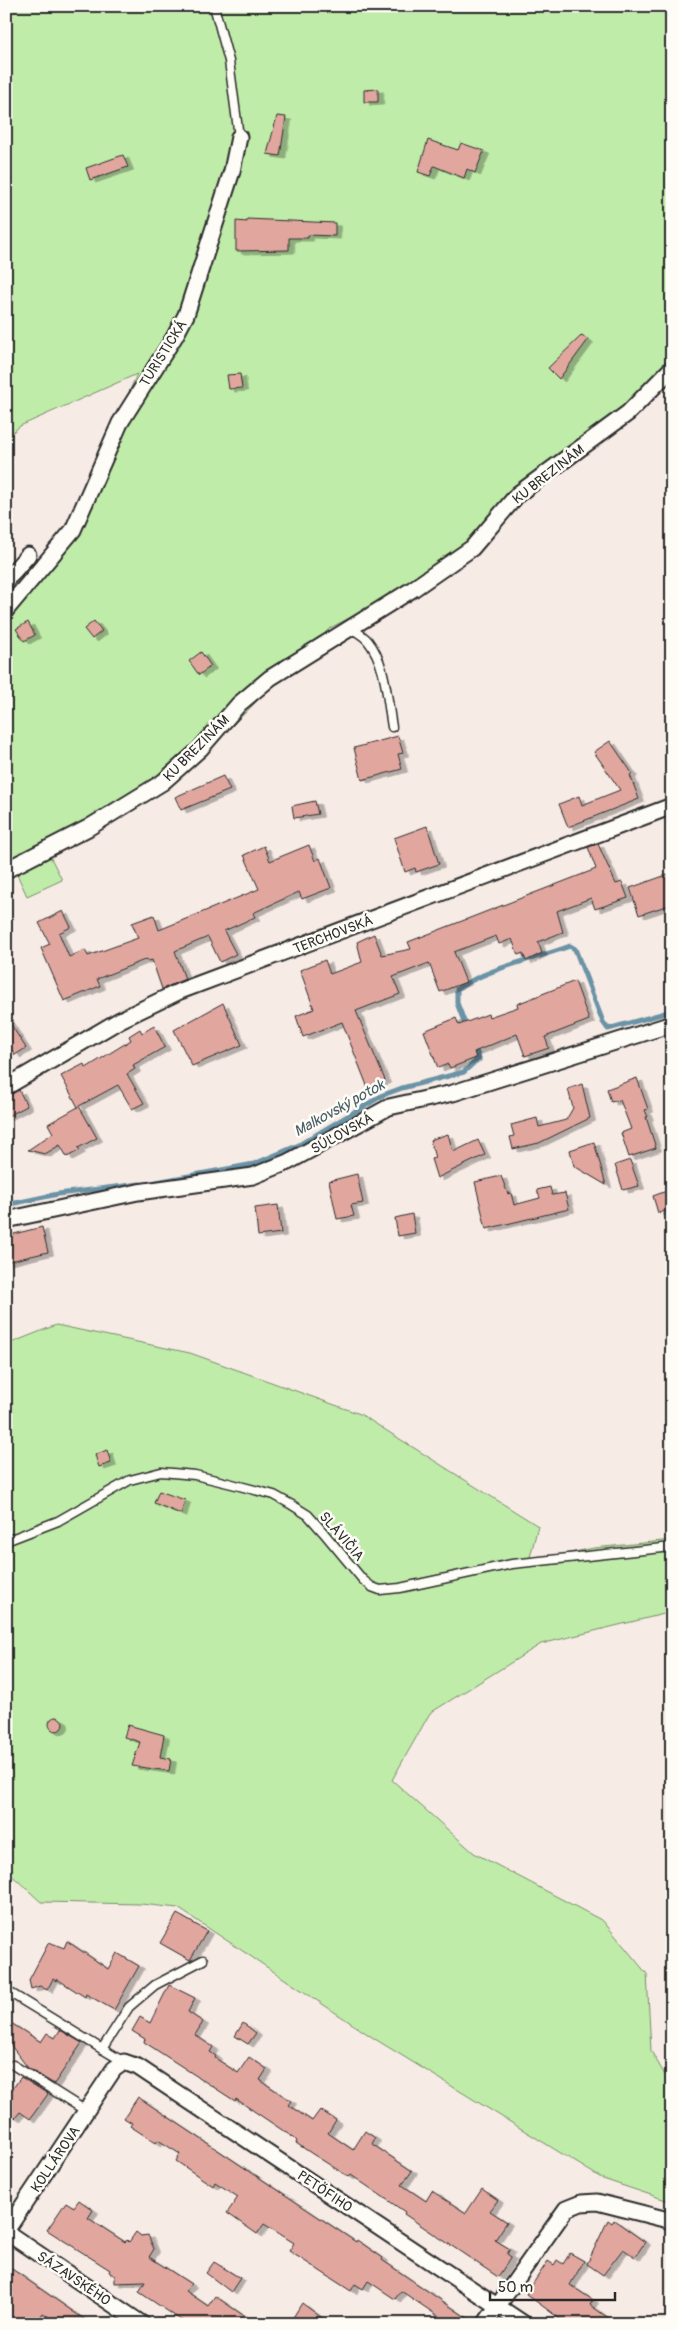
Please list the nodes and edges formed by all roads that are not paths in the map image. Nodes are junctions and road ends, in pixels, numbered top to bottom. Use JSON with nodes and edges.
{"nodes":[{"id":1,"x":214,"y":6,"type":"edge"},
{"id":2,"x":239,"y":137,"type":"joint"},
{"id":3,"x":672,"y":368,"type":"edge"},
{"id":4,"x":28,"y":555,"type":"dead end"},
{"id":5,"x":6,"y":580,"type":"edge"},
{"id":6,"x":6,"y":610,"type":"edge"},
{"id":7,"x":349,"y":627,"type":"junction"},
{"id":8,"x":392,"y":727,"type":"dead end"},
{"id":9,"x":672,"y":806,"type":"edge"},
{"id":10,"x":6,"y":870,"type":"edge"},
{"id":11,"x":672,"y":1024,"type":"edge"},
{"id":12,"x":6,"y":1087,"type":"edge"},
{"id":13,"x":6,"y":1220,"type":"edge"},
{"id":14,"x":6,"y":1541,"type":"edge"},
{"id":15,"x":672,"y":1547,"type":"edge"},
{"id":16,"x":203,"y":1960,"type":"dead end"},
{"id":17,"x":12,"y":1994,"type":"dead end"},
{"id":18,"x":102,"y":2049,"type":"junction"},
{"id":19,"x":124,"y":2062,"type":"junction"},
{"id":20,"x":13,"y":2065,"type":"dead end"},
{"id":21,"x":86,"y":2111,"type":"junction"},
{"id":22,"x":672,"y":2221,"type":"edge"},
{"id":23,"x":6,"y":2232,"type":"edge"},
{"id":24,"x":497,"y":2306,"type":"junction"},
{"id":25,"x":142,"y":2324,"type":"edge"},
{"id":26,"x":485,"y":2324,"type":"edge"},
{"id":27,"x":524,"y":2324,"type":"edge"}],
"edges":[{"from":1,"to":2,"type":"lane","name":"TURISTICKÁ"},
{"from":2,"to":6,"type":"street","name":"TURISTICKÁ"},
{"from":3,"to":7,"type":"street","name":"KU BREZINÁM"},
{"from":4,"to":5,"type":"street"},
{"from":7,"to":8,"type":"lane"},
{"from":7,"to":10,"type":"street","name":"KU BREZINÁM"},
{"from":9,"to":12,"type":"street","name":"TERCHOVSKÁ"},
{"from":11,"to":13,"type":"street","name":"SÚĽOVSKÁ"},
{"from":14,"to":15,"type":"lane","name":"SLÁVIČIA"},
{"from":16,"to":18,"type":"lane"},
{"from":17,"to":18,"type":"lane"},
{"from":18,"to":19,"type":"lane"},
{"from":19,"to":21,"type":"street","name":"KOLLÁROVA"},
{"from":19,"to":24,"type":"street","name":"PETŐFIHO"},
{"from":20,"to":21,"type":"lane","name":"KOLLÁROVA"},
{"from":21,"to":23,"type":"street","name":"KOLLÁROVA"},
{"from":22,"to":24,"type":"street"},
{"from":23,"to":25,"type":"street","name":"SÁZAVSKÉHO"},
{"from":24,"to":26,"type":"street"},
{"from":24,"to":27,"type":"street","name":"PETŐFIHO"}]}
